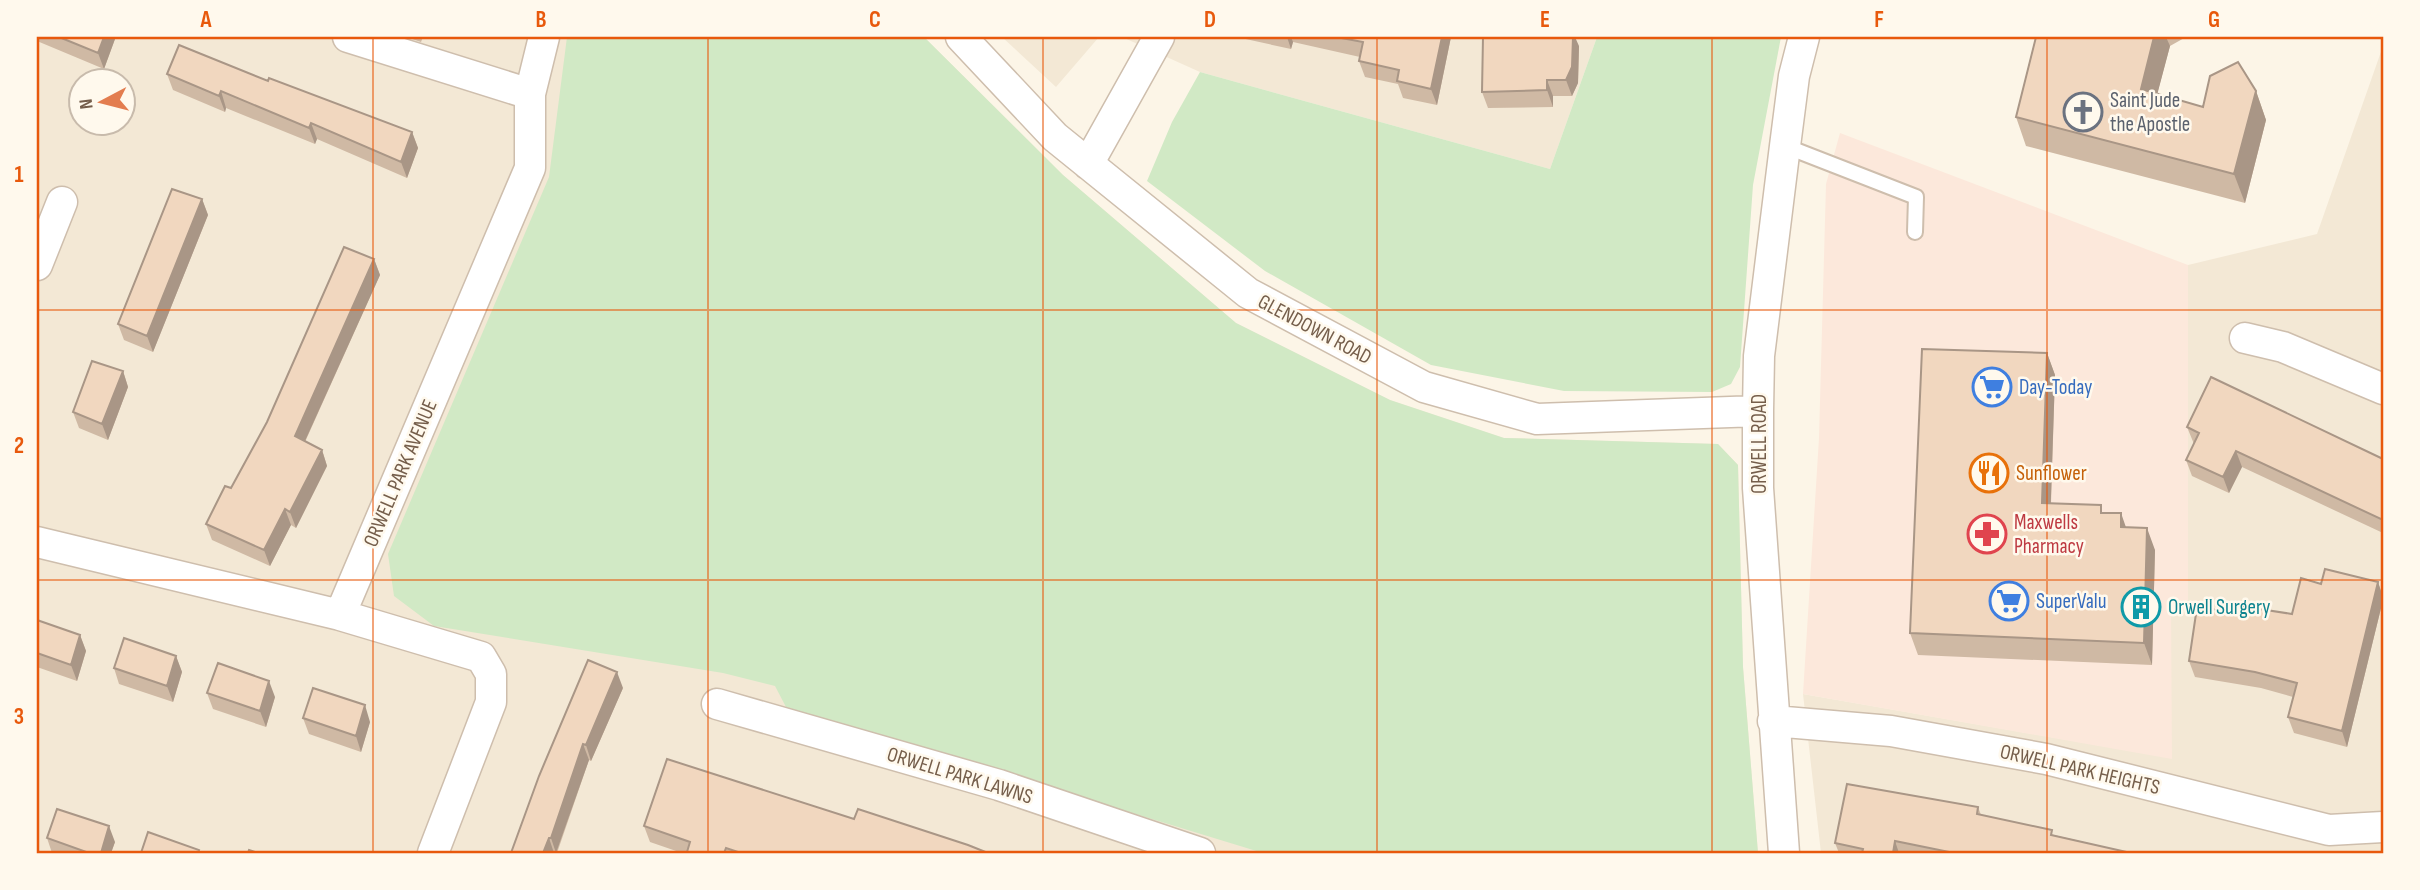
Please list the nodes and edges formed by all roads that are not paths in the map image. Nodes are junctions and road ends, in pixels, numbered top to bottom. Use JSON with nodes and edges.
{"nodes":[{"id":1,"x":348,"y":37,"type":"edge"},
{"id":2,"x":544,"y":37,"type":"edge"},
{"id":3,"x":961,"y":37,"type":"edge"},
{"id":4,"x":1159,"y":37,"type":"edge"},
{"id":5,"x":1804,"y":37,"type":"edge"},
{"id":6,"x":530,"y":94,"type":"junction"},
{"id":7,"x":1784,"y":146,"type":"junction"},
{"id":8,"x":1088,"y":164,"type":"junction"},
{"id":9,"x":62,"y":202,"type":"dead end"},
{"id":10,"x":1915,"y":232,"type":"dead end"},
{"id":11,"x":37,"y":265,"type":"edge"},
{"id":12,"x":2245,"y":338,"type":"dead end"},
{"id":13,"x":2383,"y":389,"type":"edge"},
{"id":14,"x":1758,"y":411,"type":"junction"},
{"id":15,"x":37,"y":542,"type":"edge"},
{"id":16,"x":340,"y":615,"type":"junction"},
{"id":17,"x":717,"y":704,"type":"dead end"},
{"id":18,"x":1773,"y":720,"type":"junction"},
{"id":19,"x":2383,"y":827,"type":"edge"},
{"id":20,"x":433,"y":853,"type":"edge"},
{"id":21,"x":1200,"y":853,"type":"edge"},
{"id":22,"x":1784,"y":853,"type":"edge"}],
"edges":[{"from":1,"to":6,"type":"street"},
{"from":2,"to":6,"type":"street","name":"ORWELL PARK AVENUE"},
{"from":3,"to":8,"type":"street","name":"GLENDOWN ROAD"},
{"from":4,"to":8,"type":"street"},
{"from":5,"to":7,"type":"street","name":"ORWELL ROAD"},
{"from":6,"to":16,"type":"street","name":"ORWELL PARK AVENUE"},
{"from":7,"to":10,"type":"lane"},
{"from":7,"to":14,"type":"street","name":"ORWELL ROAD"},
{"from":8,"to":14,"type":"street","name":"GLENDOWN ROAD"},
{"from":9,"to":11,"type":"street"},
{"from":12,"to":13,"type":"street"},
{"from":14,"to":18,"type":"street","name":"ORWELL ROAD"},
{"from":15,"to":16,"type":"street"},
{"from":16,"to":20,"type":"street"},
{"from":17,"to":21,"type":"street","name":"ORWELL PARK LAWNS"},
{"from":18,"to":19,"type":"street","name":"ORWELL PARK HEIGHTS"},
{"from":18,"to":22,"type":"street","name":"ORWELL ROAD"}]}
